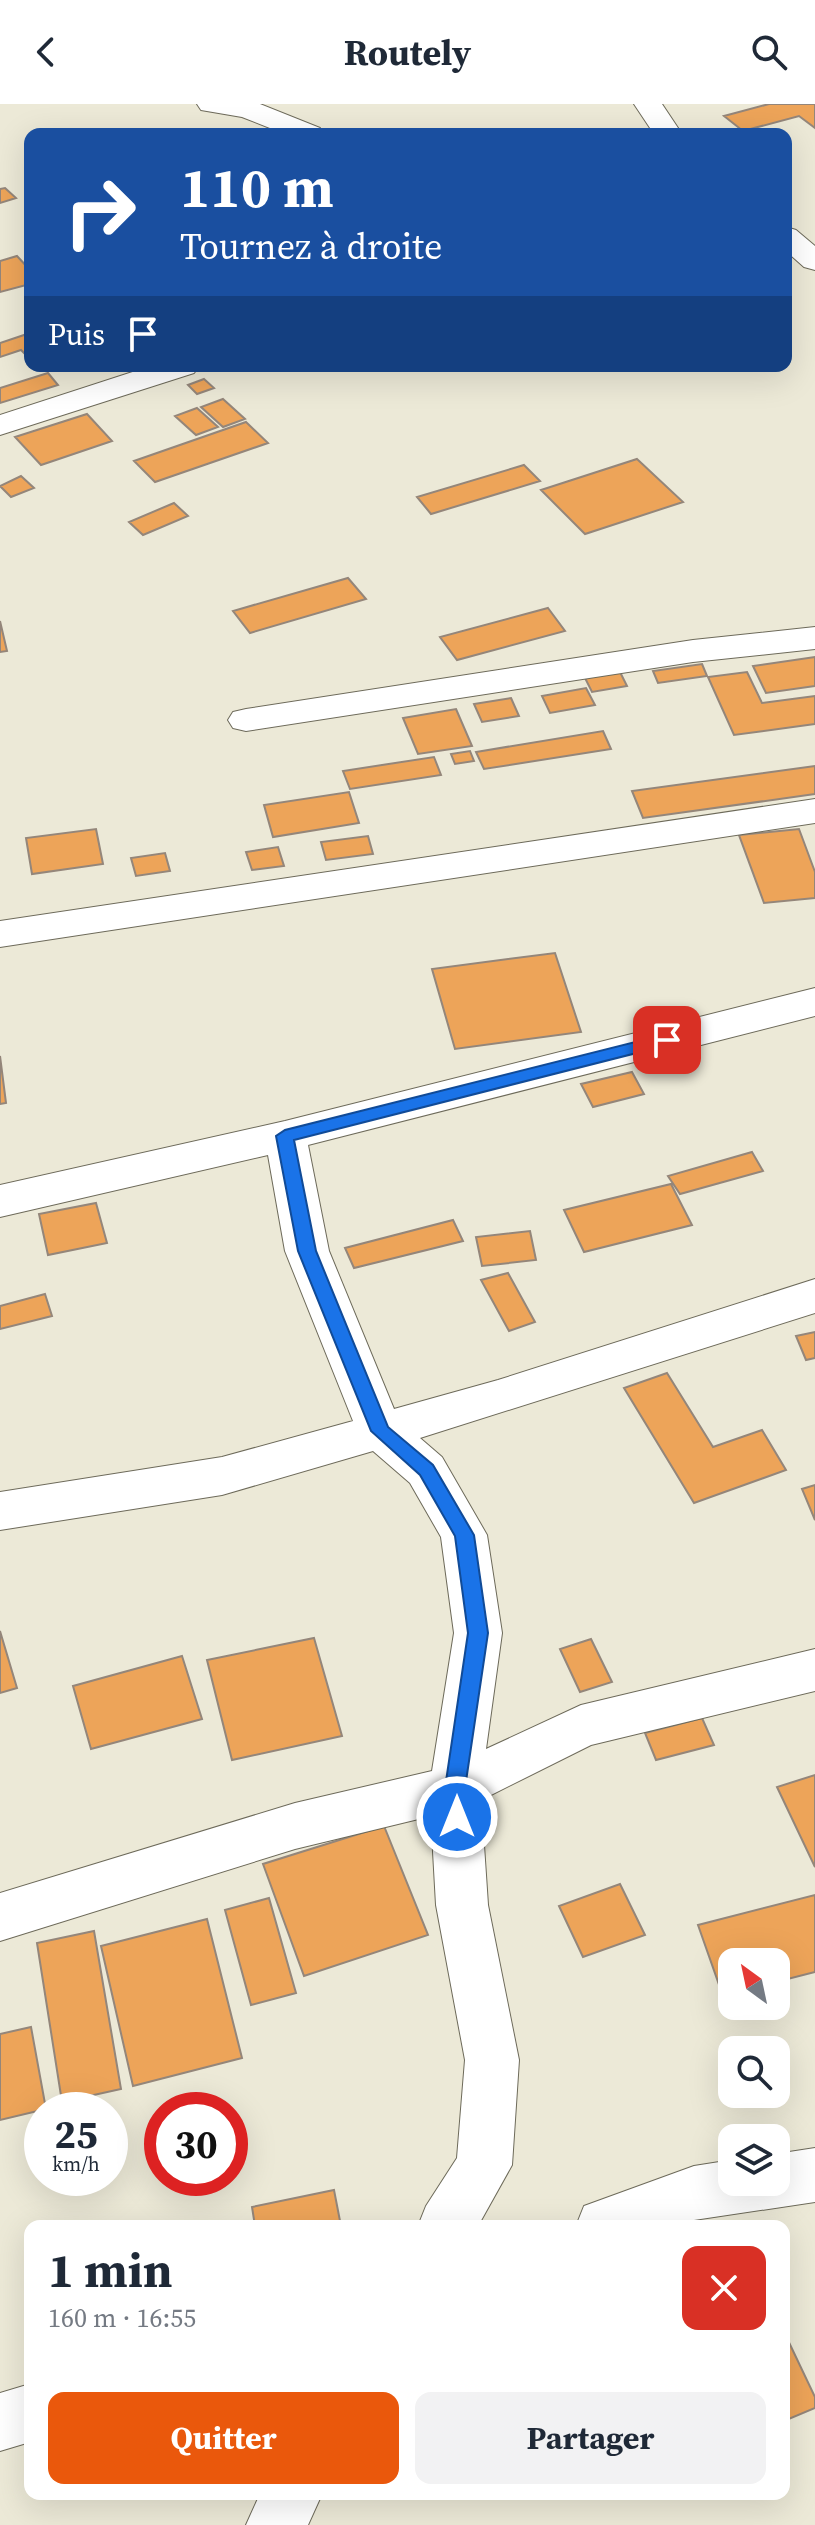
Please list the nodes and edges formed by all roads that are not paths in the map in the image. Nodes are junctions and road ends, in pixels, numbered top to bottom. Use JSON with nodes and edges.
{"nodes":[{"id":1,"x":211,"y":104,"type":"edge"},
{"id":2,"x":648,"y":104,"type":"edge"},
{"id":3,"x":295,"y":128,"type":"edge"},
{"id":4,"x":664,"y":128,"type":"edge"},
{"id":5,"x":792,"y":242,"type":"edge"},
{"id":6,"x":792,"y":260,"type":"edge"},
{"id":7,"x":815,"y":264,"type":"edge"},
{"id":8,"x":792,"y":268,"type":"edge"},
{"id":9,"x":164,"y":372,"type":"edge"},
{"id":10,"x":0,"y":425,"type":"edge"},
{"id":11,"x":815,"y":638,"type":"edge"},
{"id":12,"x":246,"y":720,"type":"dead end"},
{"id":13,"x":815,"y":811,"type":"edge"},
{"id":14,"x":0,"y":934,"type":"edge"},
{"id":15,"x":815,"y":1002,"type":"edge"},
{"id":16,"x":285,"y":1136,"type":"junction"},
{"id":17,"x":0,"y":1201,"type":"edge"},
{"id":18,"x":815,"y":1296,"type":"edge"},
{"id":19,"x":380,"y":1431,"type":"junction"},
{"id":20,"x":0,"y":1511,"type":"edge"},
{"id":21,"x":815,"y":1670,"type":"edge"},
{"id":22,"x":455,"y":1788,"type":"junction"},
{"id":23,"x":0,"y":1917,"type":"edge"},
{"id":24,"x":815,"y":2175,"type":"edge"},
{"id":25,"x":790,"y":2179,"type":"edge"},
{"id":26,"x":718,"y":2189,"type":"edge"},
{"id":27,"x":450,"y":2220,"type":"edge"},
{"id":28,"x":620,"y":2220,"type":"edge"},
{"id":29,"x":24,"y":2415,"type":"edge"},
{"id":30,"x":0,"y":2422,"type":"edge"},
{"id":31,"x":289,"y":2500,"type":"edge"},
{"id":32,"x":276,"y":2525,"type":"edge"}],
"edges":[{"from":1,"to":3,"type":"street"},
{"from":2,"to":4,"type":"street"},
{"from":5,"to":7,"type":"street"},
{"from":6,"to":7,"type":"street"},
{"from":7,"to":8,"type":"street"},
{"from":9,"to":10,"type":"street"},
{"from":11,"to":12,"type":"street"},
{"from":13,"to":14,"type":"street"},
{"from":15,"to":16,"type":"street"},
{"from":16,"to":17,"type":"street"},
{"from":16,"to":19,"type":"street"},
{"from":18,"to":19,"type":"street"},
{"from":19,"to":20,"type":"street"},
{"from":19,"to":22,"type":"street"},
{"from":21,"to":22,"type":"street"},
{"from":22,"to":23,"type":"street"},
{"from":22,"to":27,"type":"street"},
{"from":24,"to":25,"type":"street"},
{"from":26,"to":28,"type":"street"},
{"from":29,"to":30,"type":"street"},
{"from":31,"to":32,"type":"street"}]}
